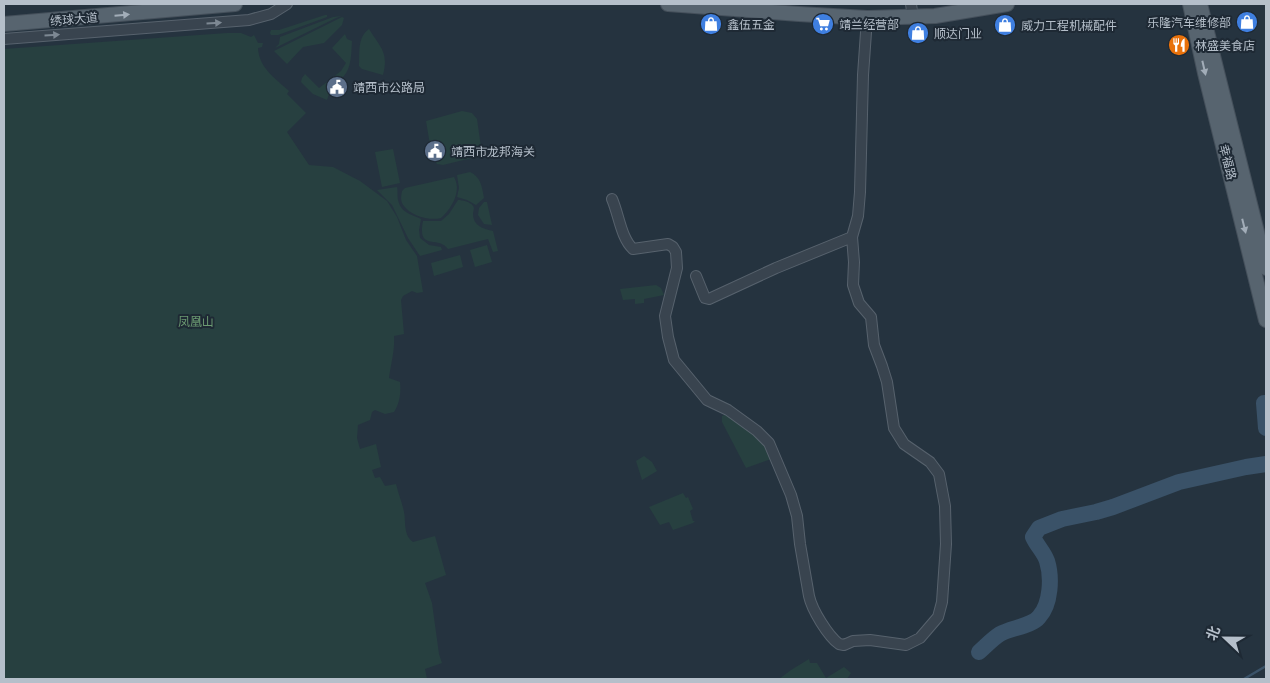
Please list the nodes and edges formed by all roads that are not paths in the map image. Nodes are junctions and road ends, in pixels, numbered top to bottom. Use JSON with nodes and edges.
{"nodes":[{"id":1,"x":235,"y":4,"type":"edge"},
{"id":2,"x":287,"y":4,"type":"edge"},
{"id":3,"x":668,"y":4,"type":"edge"},
{"id":4,"x":768,"y":4,"type":"edge"},
{"id":5,"x":969,"y":4,"type":"edge"},
{"id":6,"x":1007,"y":4,"type":"edge"},
{"id":7,"x":1190,"y":4,"type":"edge"},
{"id":8,"x":1200,"y":4,"type":"edge"},
{"id":9,"x":88,"y":11,"type":"edge"},
{"id":10,"x":915,"y":11,"type":"edge"},
{"id":11,"x":867,"y":18,"type":"junction"},
{"id":12,"x":54,"y":21,"type":"junction"},
{"id":13,"x":4,"y":24,"type":"edge"},
{"id":14,"x":83,"y":33,"type":"junction"},
{"id":15,"x":4,"y":39,"type":"edge"},
{"id":16,"x":612,"y":199,"type":"dead end"},
{"id":17,"x":852,"y":237,"type":"junction"},
{"id":18,"x":1266,"y":268,"type":"edge"},
{"id":19,"x":696,"y":276,"type":"dead end"},
{"id":20,"x":1266,"y":320,"type":"edge"}],
"edges":[{"from":9,"to":1,"type":"main road","name":"绣球大道","one_way":true},
{"from":14,"to":2,"type":"street","one_way":true},
{"from":3,"to":11,"type":"main road"},
{"from":4,"to":10,"type":"main road"},
{"from":5,"to":10,"type":"main road"},
{"from":6,"to":10,"type":"main road"},
{"from":7,"to":20,"type":"main road","name":"幸福路","one_way":true},
{"from":8,"to":18,"type":"main road","name":"幸福路"},
{"from":9,"to":12,"type":"main road","name":"绣球大道"},
{"from":10,"to":11,"type":"main road"},
{"from":11,"to":17,"type":"street"},
{"from":12,"to":13,"type":"main road","name":"绣球大道"},
{"from":12,"to":14,"type":"street"},
{"from":15,"to":14,"type":"street","one_way":true},
{"from":16,"to":17,"type":"street"},
{"from":17,"to":19,"type":"street"}]}
